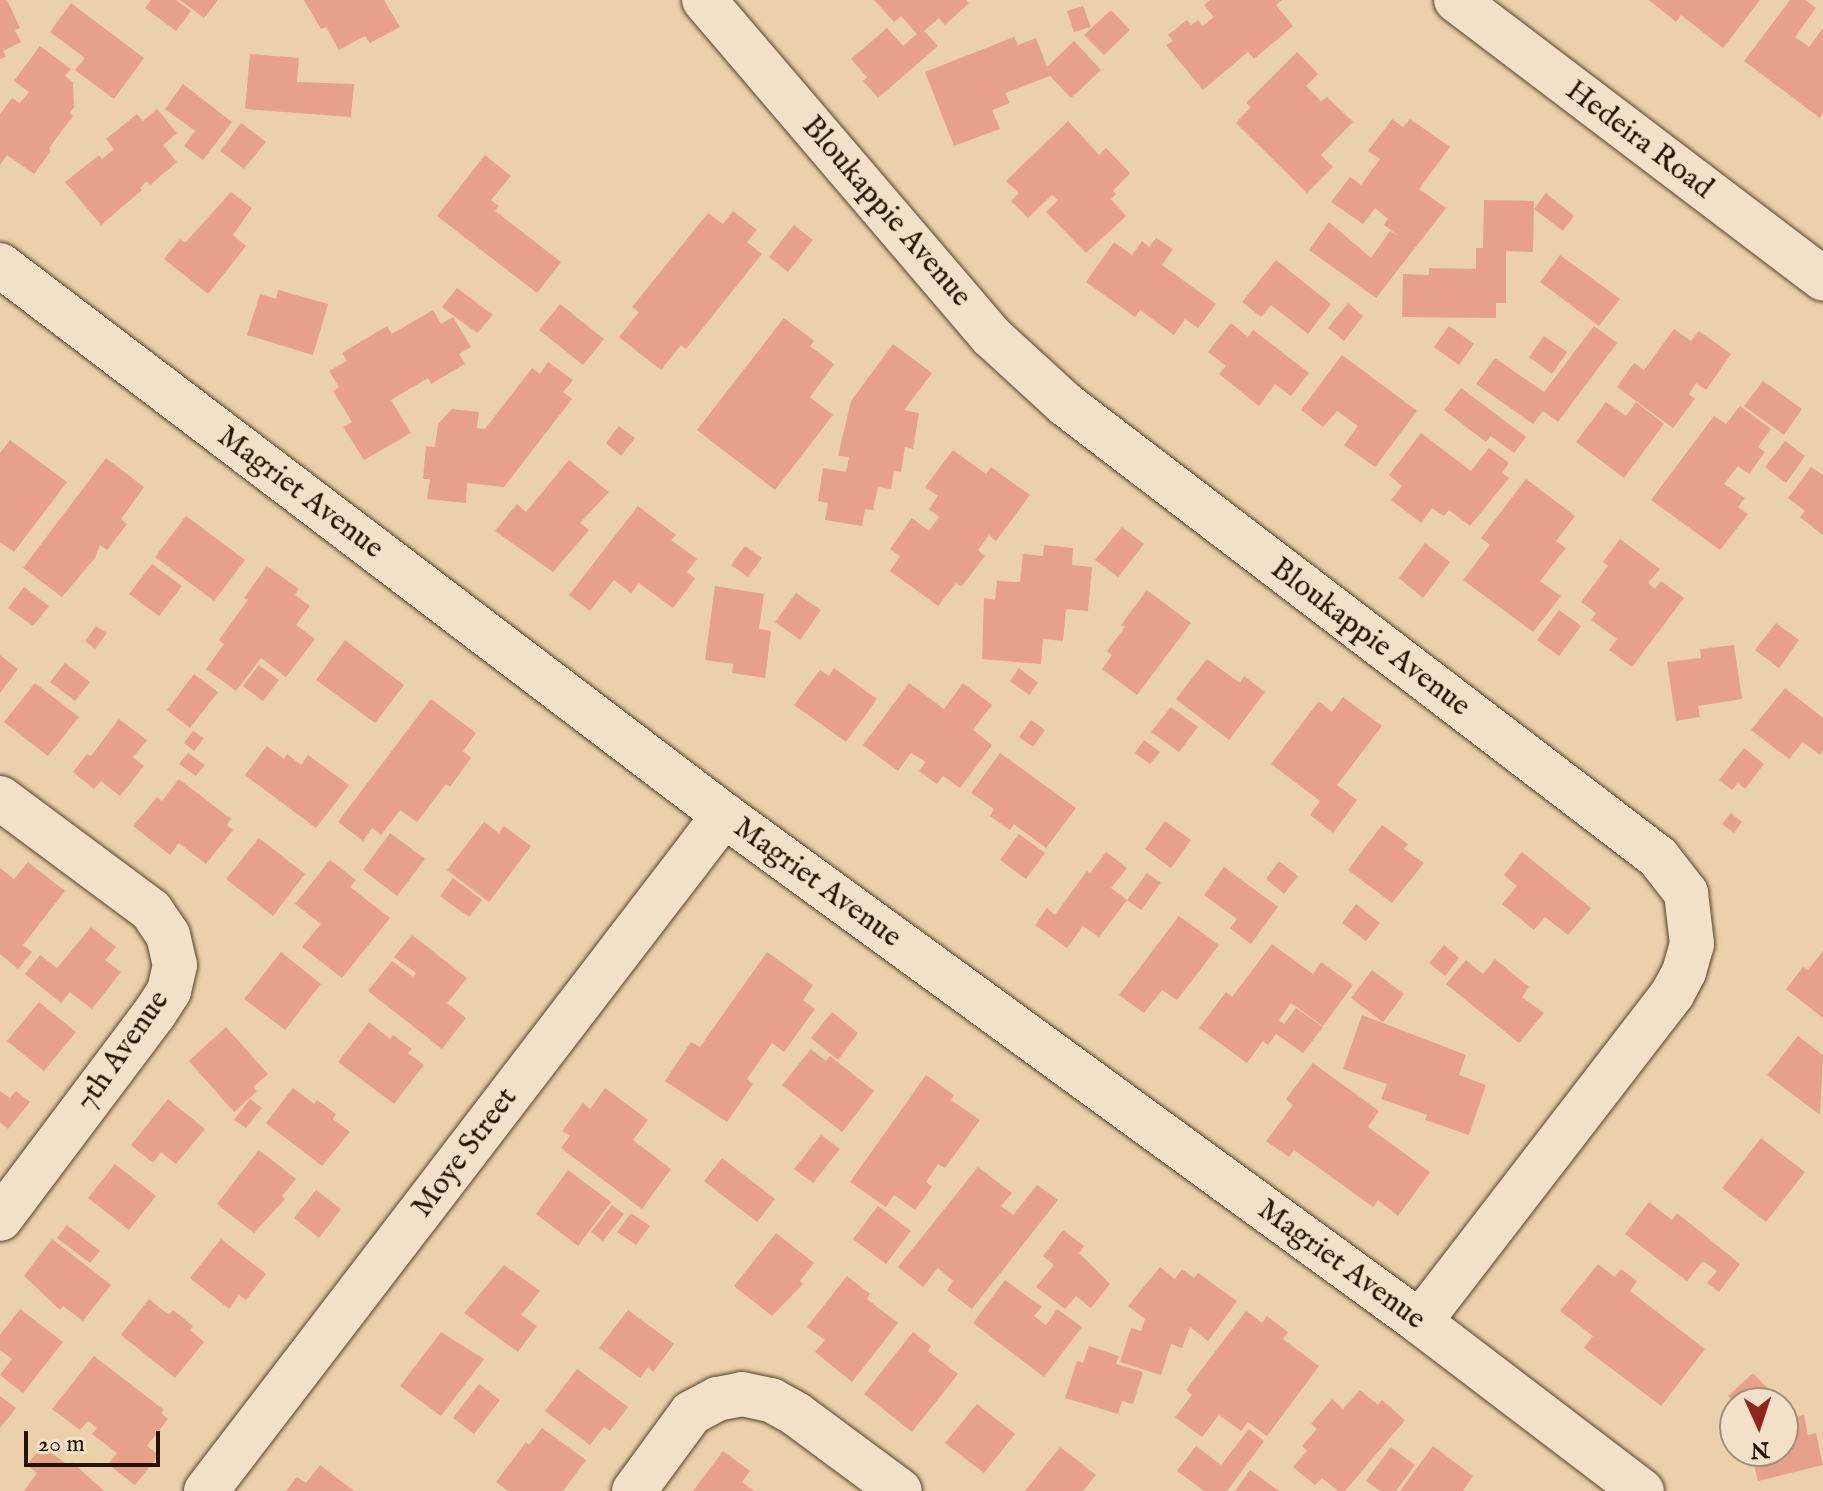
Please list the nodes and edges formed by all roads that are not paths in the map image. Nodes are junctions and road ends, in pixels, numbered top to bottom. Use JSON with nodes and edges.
{"nodes":[{"id":1,"x":704,"y":0,"type":"edge"},
{"id":2,"x":1456,"y":0,"type":"edge"},
{"id":3,"x":0,"y":265,"type":"edge"},
{"id":4,"x":1823,"y":279,"type":"edge"},
{"id":5,"x":0,"y":798,"type":"edge"},
{"id":6,"x":724,"y":815,"type":"junction"},
{"id":7,"x":0,"y":1219,"type":"edge"},
{"id":8,"x":1420,"y":1322,"type":"junction"},
{"id":9,"x":206,"y":1491,"type":"edge"},
{"id":10,"x":634,"y":1491,"type":"edge"},
{"id":11,"x":900,"y":1491,"type":"edge"},
{"id":12,"x":1642,"y":1491,"type":"edge"}],
"edges":[{"from":1,"to":8,"type":"street","name":"Bloukappie Avenue"},
{"from":2,"to":4,"type":"street","name":"Hedeira Road"},
{"from":3,"to":6,"type":"street","name":"Magriet Avenue"},
{"from":5,"to":7,"type":"street","name":"7th Avenue"},
{"from":6,"to":8,"type":"street","name":"Magriet Avenue"},
{"from":6,"to":9,"type":"street","name":"Moye Street"},
{"from":8,"to":12,"type":"street","name":"Magriet Avenue"},
{"from":10,"to":11,"type":"street"}]}
